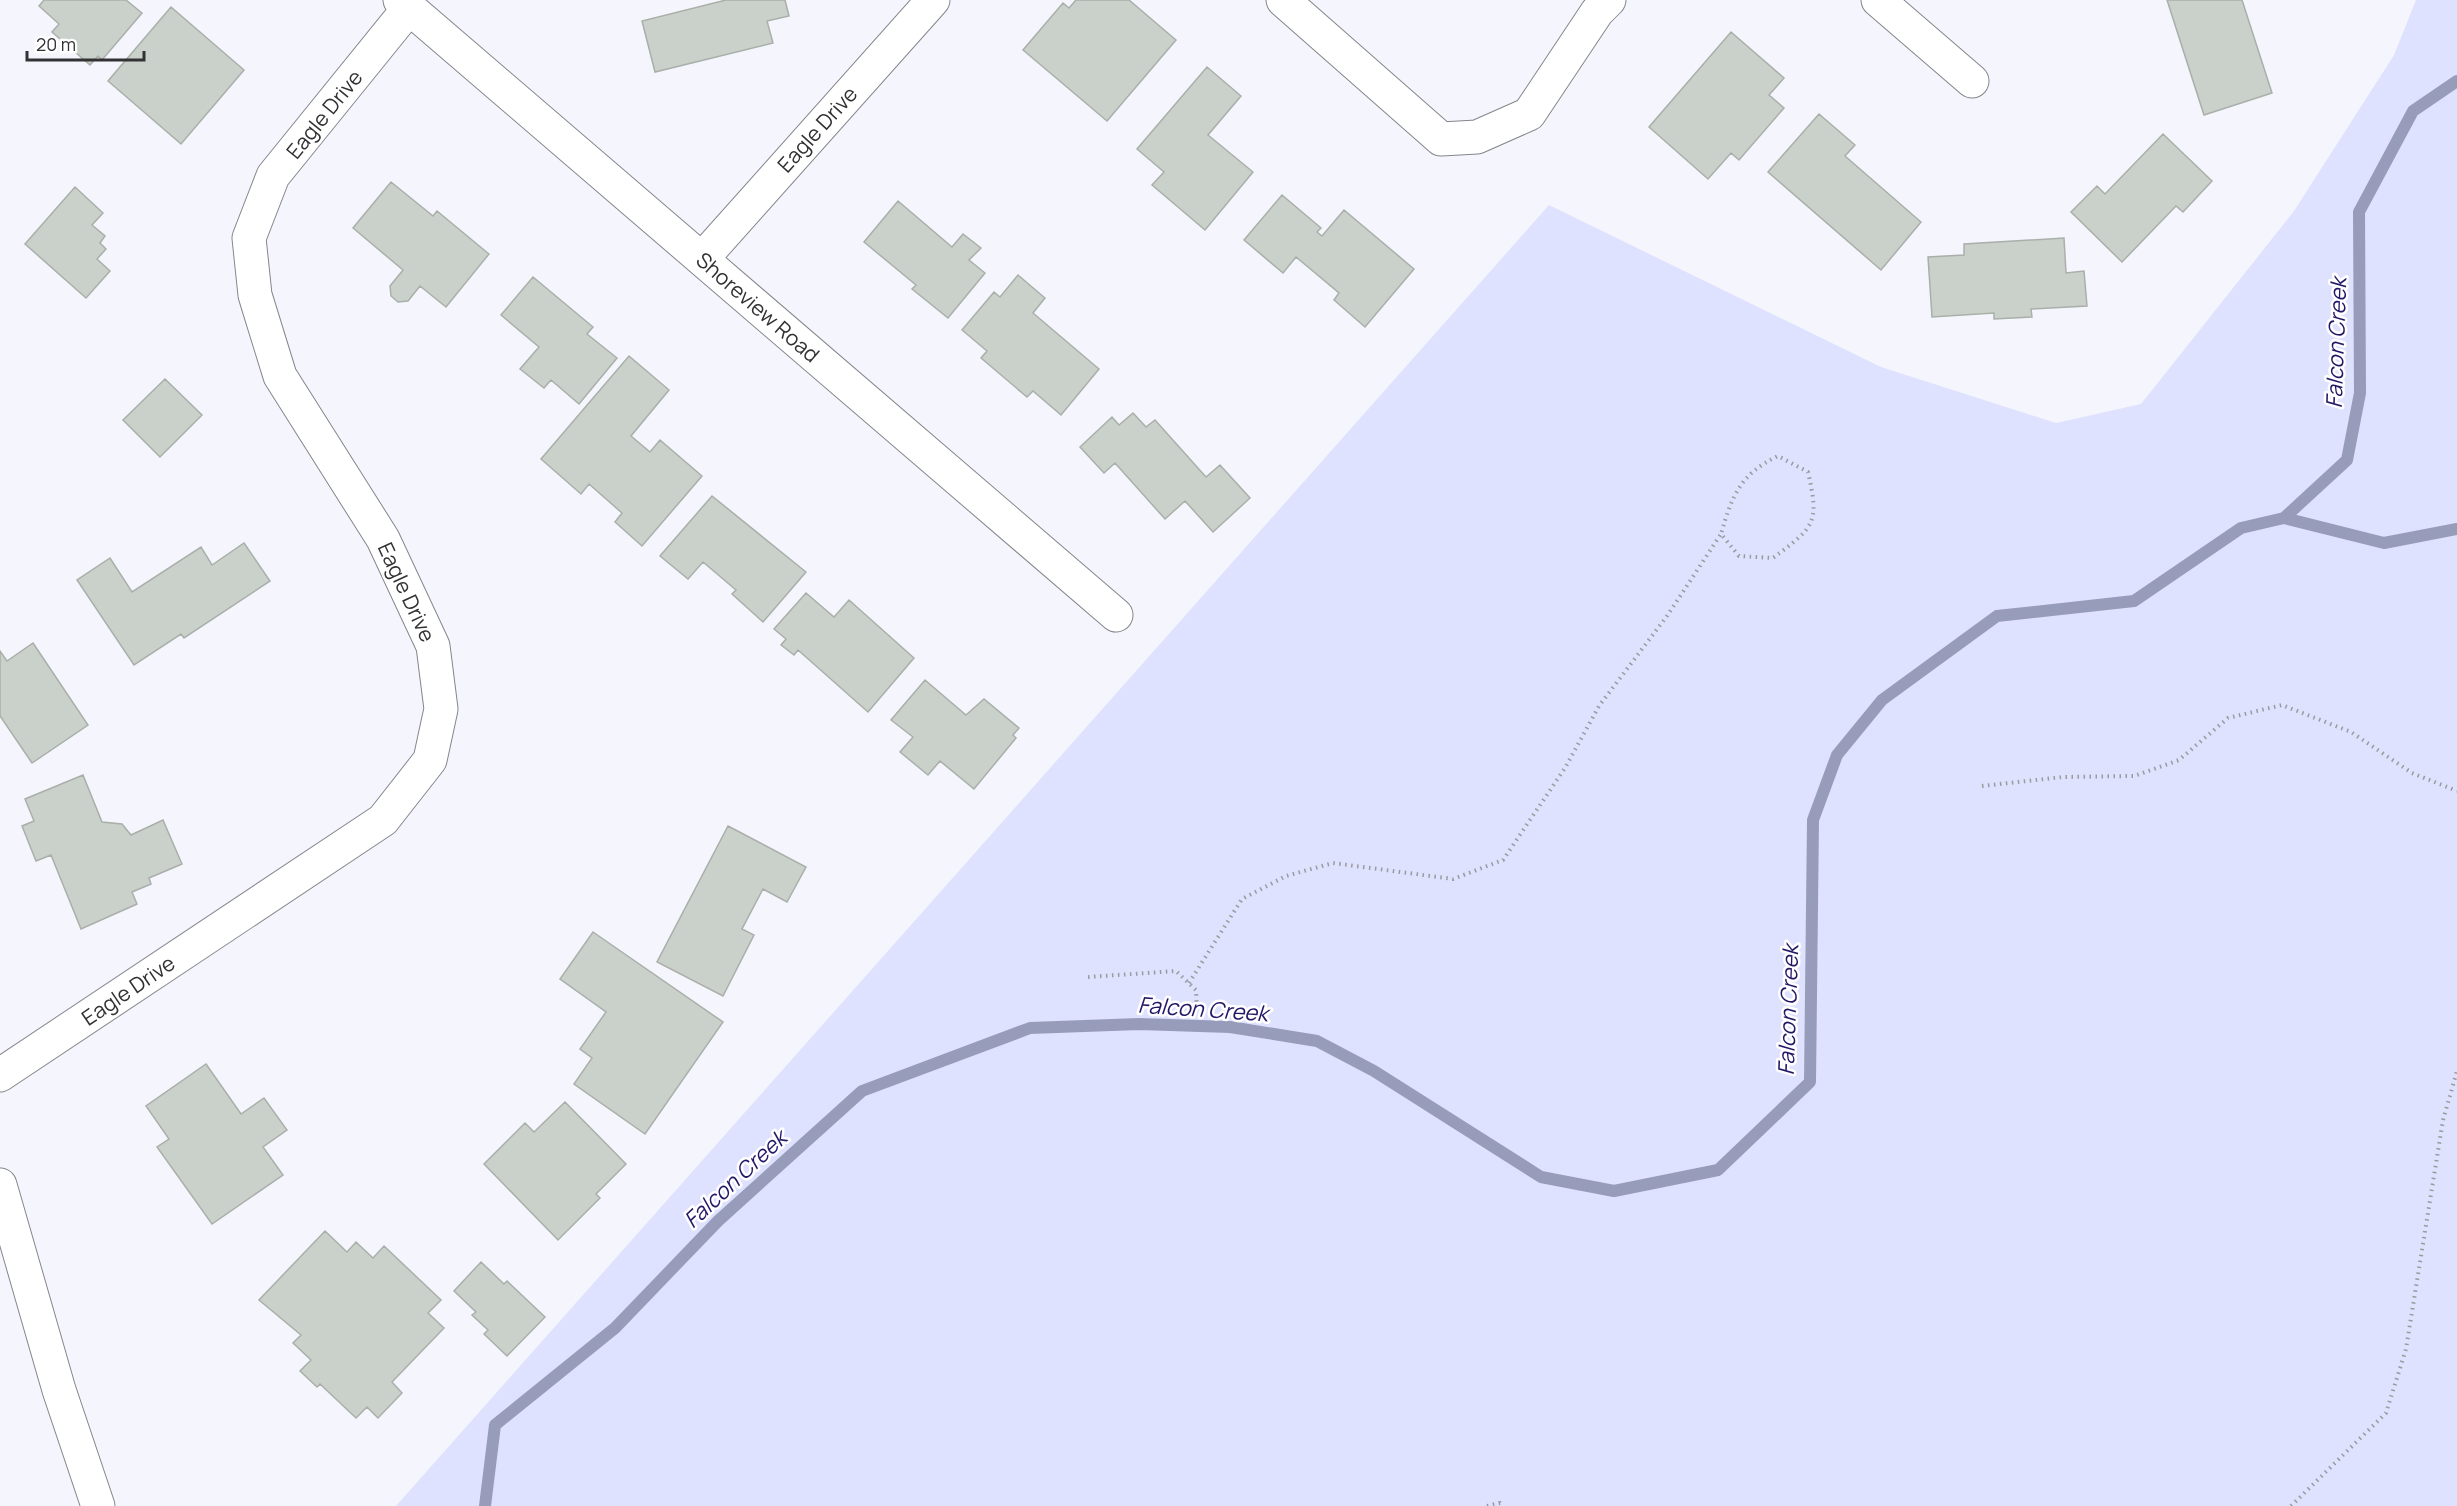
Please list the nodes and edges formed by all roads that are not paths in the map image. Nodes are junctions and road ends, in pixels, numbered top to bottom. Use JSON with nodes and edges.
{"nodes":[{"id":1,"x":933,"y":0,"type":"edge"},
{"id":2,"x":1283,"y":0,"type":"edge"},
{"id":3,"x":1609,"y":0,"type":"edge"},
{"id":4,"x":1878,"y":0,"type":"edge"},
{"id":5,"x":405,"y":4,"type":"edge"},
{"id":6,"x":1972,"y":81,"type":"dead end"},
{"id":7,"x":702,"y":259,"type":"junction"},
{"id":8,"x":1116,"y":615,"type":"dead end"},
{"id":9,"x":0,"y":1075,"type":"edge"},
{"id":10,"x":0,"y":1185,"type":"edge"},
{"id":11,"x":98,"y":1506,"type":"edge"}],
"edges":[{"from":1,"to":7,"type":"street","name":"Eagle Drive"},
{"from":2,"to":3,"type":"street"},
{"from":4,"to":6,"type":"street"},
{"from":5,"to":7,"type":"street","name":"Shoreview Road"},
{"from":5,"to":9,"type":"street","name":"Eagle Drive"},
{"from":7,"to":8,"type":"street","name":"Shoreview Road"},
{"from":10,"to":11,"type":"street"}]}
